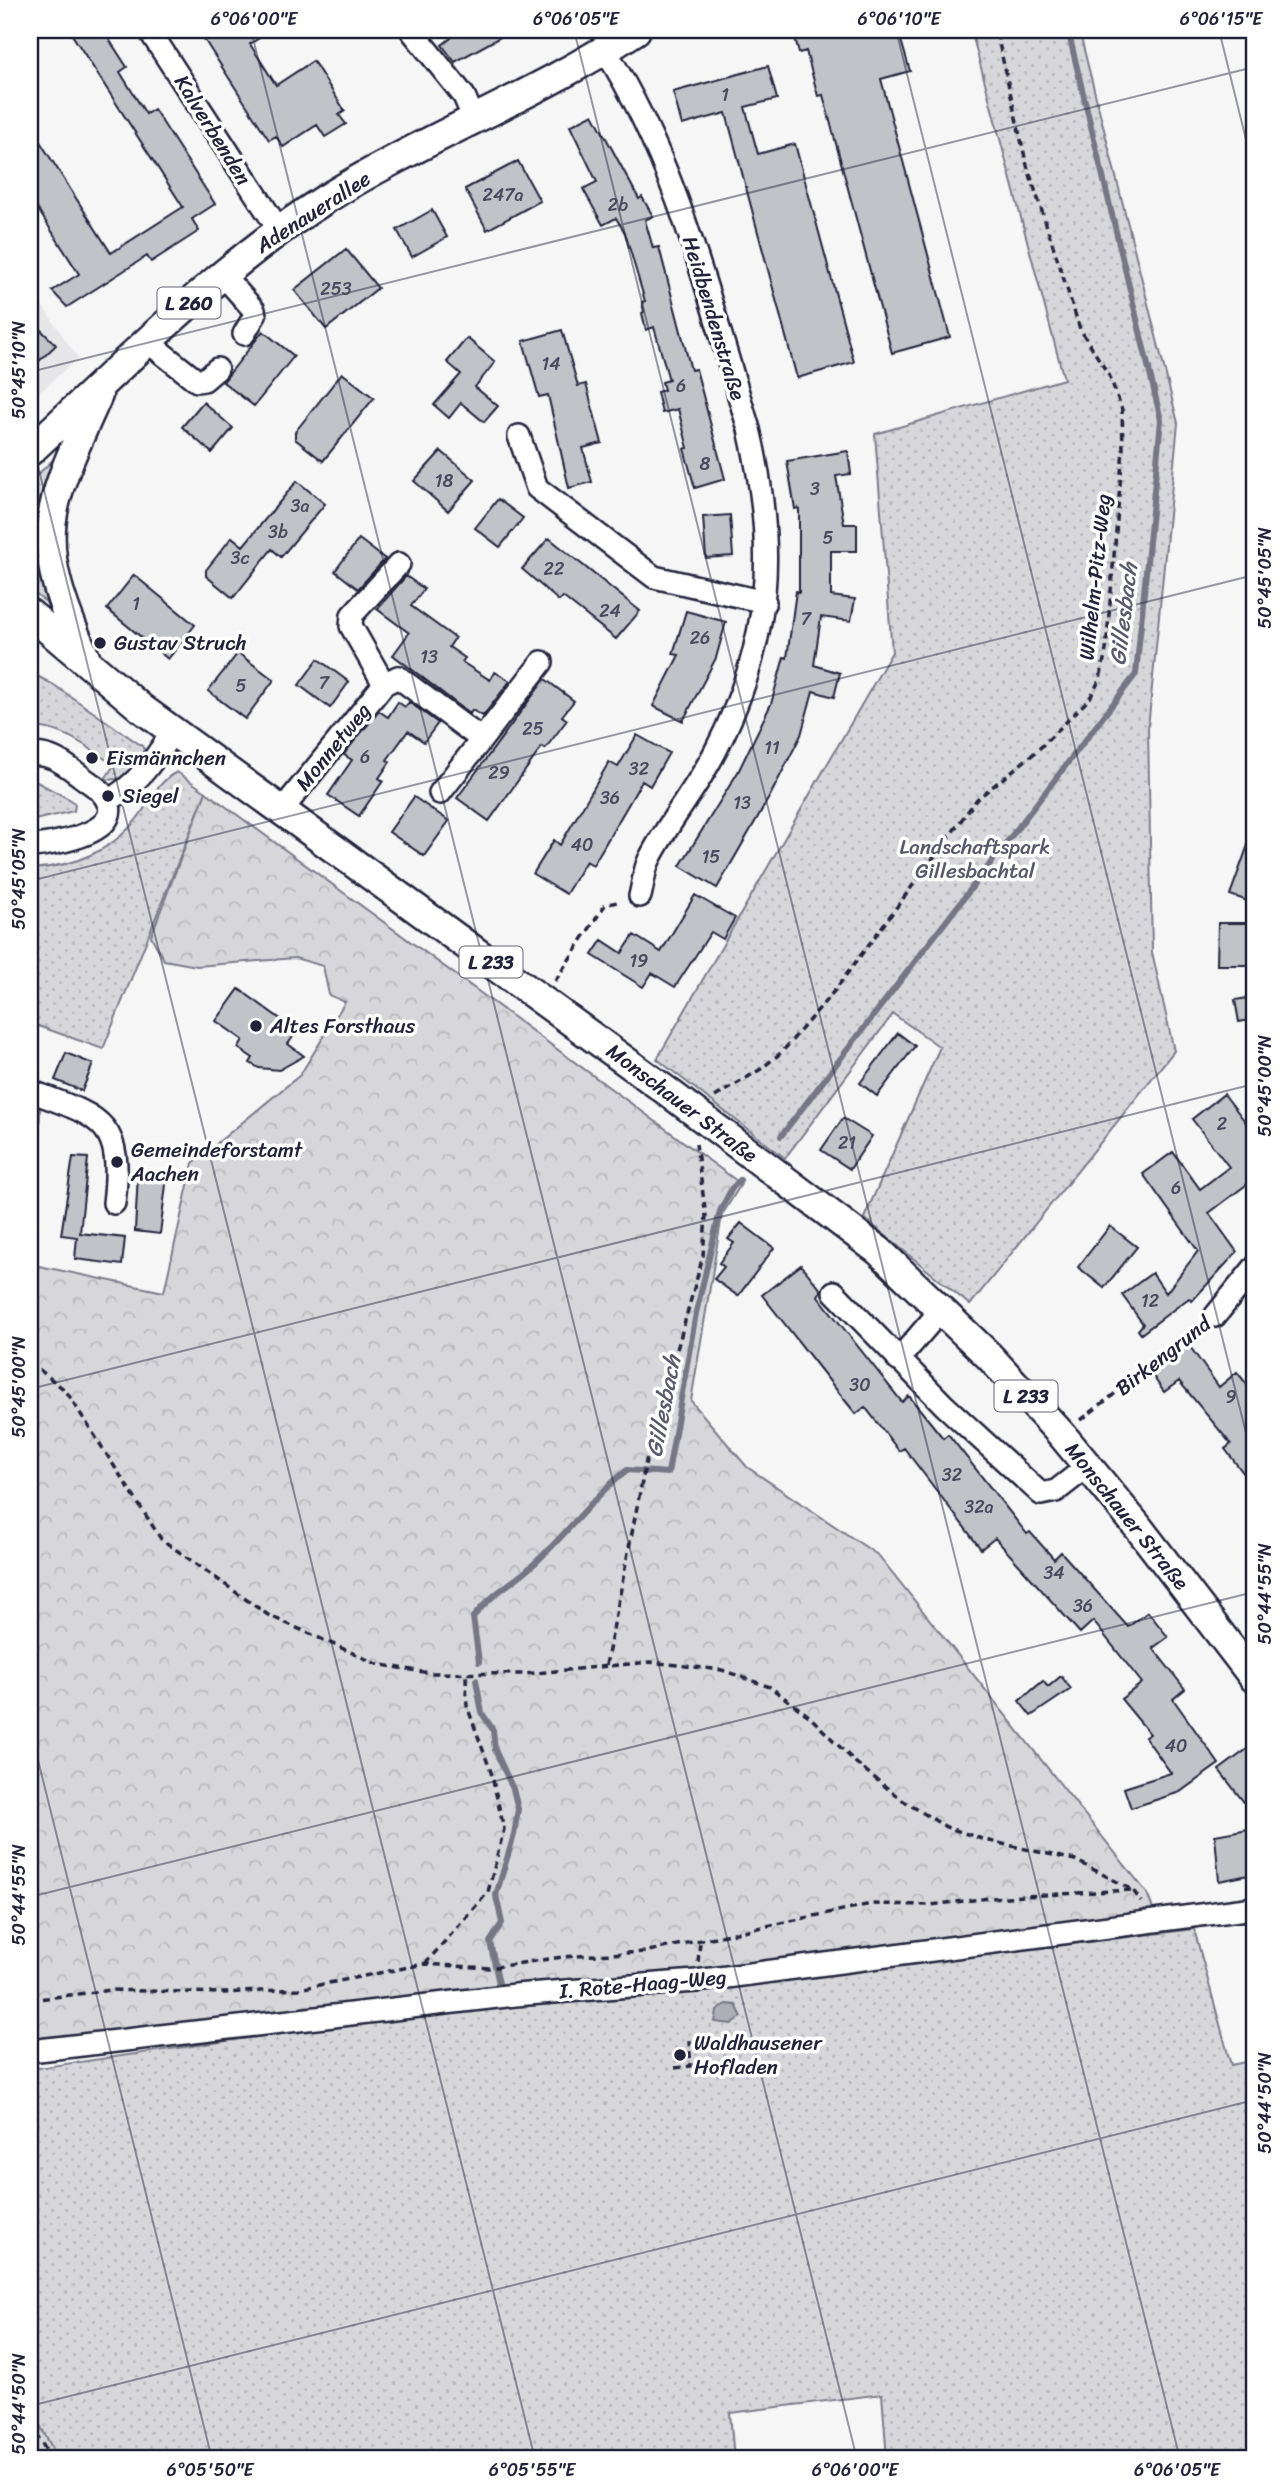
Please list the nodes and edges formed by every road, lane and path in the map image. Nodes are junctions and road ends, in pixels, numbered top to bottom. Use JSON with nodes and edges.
{"nodes":[{"id":1,"x":149,"y":30,"type":"edge"},
{"id":2,"x":411,"y":30,"type":"edge"},
{"id":3,"x":636,"y":30,"type":"edge"},
{"id":4,"x":996,"y":30,"type":"edge"},
{"id":5,"x":605,"y":50,"type":"junction"},
{"id":6,"x":474,"y":119,"type":"junction"},
{"id":7,"x":279,"y":230,"type":"junction"},
{"id":8,"x":222,"y":274,"type":"junction"},
{"id":9,"x":244,"y":334,"type":"dead end"},
{"id":10,"x":148,"y":342,"type":"junction"},
{"id":11,"x":216,"y":369,"type":"dead end"},
{"id":12,"x":104,"y":383,"type":"junction"},
{"id":13,"x":519,"y":436,"type":"dead end"},
{"id":14,"x":30,"y":451,"type":"edge"},
{"id":15,"x":399,"y":564,"type":"dead end"},
{"id":16,"x":765,"y":602,"type":"junction"},
{"id":17,"x":30,"y":614,"type":"edge"},
{"id":18,"x":542,"y":662,"type":"dead end"},
{"id":19,"x":89,"y":665,"type":"junction"},
{"id":20,"x":384,"y":684,"type":"junction"},
{"id":21,"x":173,"y":732,"type":"junction"},
{"id":22,"x":481,"y":739,"type":"junction"},
{"id":23,"x":30,"y":755,"type":"edge"},
{"id":24,"x":440,"y":793,"type":"dead end"},
{"id":25,"x":107,"y":801,"type":"junction"},
{"id":26,"x":282,"y":810,"type":"junction"},
{"id":27,"x":30,"y":846,"type":"edge"},
{"id":28,"x":640,"y":896,"type":"joint"},
{"id":29,"x":555,"y":982,"type":"dead end"},
{"id":30,"x":30,"y":1091,"type":"edge"},
{"id":31,"x":697,"y":1128,"type":"junction"},
{"id":32,"x":114,"y":1203,"type":"dead end"},
{"id":33,"x":1254,"y":1268,"type":"edge"},
{"id":34,"x":834,"y":1292,"type":"dead end"},
{"id":35,"x":941,"y":1310,"type":"junction"},
{"id":36,"x":1215,"y":1316,"type":"joint"},
{"id":37,"x":898,"y":1360,"type":"junction"},
{"id":38,"x":30,"y":1362,"type":"edge"},
{"id":39,"x":1062,"y":1435,"type":"junction"},
{"id":40,"x":1088,"y":1466,"type":"junction"},
{"id":41,"x":606,"y":1665,"type":"junction"},
{"id":42,"x":467,"y":1676,"type":"junction"},
{"id":43,"x":1254,"y":1678,"type":"edge"},
{"id":44,"x":1254,"y":1908,"type":"edge"},
{"id":45,"x":424,"y":1965,"type":"junction"},
{"id":46,"x":30,"y":2000,"type":"edge"},
{"id":47,"x":702,"y":2040,"type":"dead end"},
{"id":48,"x":30,"y":2051,"type":"edge"},
{"id":49,"x":675,"y":2068,"type":"dead end"},
{"id":50,"x":30,"y":2423,"type":"edge"},
{"id":51,"x":51,"y":2459,"type":"edge"}],
"edges":[{"from":1,"to":7,"type":"street","name":"Kalverbenden"},
{"from":2,"to":6,"type":"street"},
{"from":3,"to":5,"type":"main road","name":"Adenauerallee","number":"L 260"},
{"from":4,"to":31,"type":"path","name":"Wilhelm-Pitz-Weg"},
{"from":5,"to":6,"type":"main road","name":"Adenauerallee","number":"L 260"},
{"from":5,"to":16,"type":"street","name":"Heidbendenstraße"},
{"from":6,"to":7,"type":"main road","name":"Adenauerallee","number":"L 260"},
{"from":7,"to":8,"type":"main road","name":"Adenauerallee","number":"L 260"},
{"from":8,"to":9,"type":"street"},
{"from":8,"to":10,"type":"main road","name":"Adenauerallee","number":"L 260"},
{"from":10,"to":11,"type":"street"},
{"from":10,"to":12,"type":"main road","name":"Adenauerallee","number":"L 260"},
{"from":12,"to":14,"type":"main road","name":"Adenauerallee","number":"L 260"},
{"from":12,"to":19,"type":"main road"},
{"from":13,"to":16,"type":"street"},
{"from":15,"to":20,"type":"street","name":"Monnetweg"},
{"from":16,"to":28,"type":"street","name":"Heidbendenstraße"},
{"from":17,"to":19,"type":"main road","name":"Monschauer Straße","number":"L 233"},
{"from":18,"to":22,"type":"street"},
{"from":19,"to":21,"type":"main road","name":"Monschauer Straße","number":"L 233"},
{"from":20,"to":22,"type":"street","name":"Monnetweg"},
{"from":20,"to":26,"type":"street","name":"Monnetweg"},
{"from":21,"to":25,"type":"street"},
{"from":21,"to":26,"type":"main road","name":"Monschauer Straße","number":"L 233"},
{"from":22,"to":24,"type":"street"},
{"from":23,"to":25,"type":"street"},
{"from":25,"to":27,"type":"street"},
{"from":26,"to":31,"type":"main road","name":"Monschauer Straße","number":"L 233"},
{"from":28,"to":29,"type":"path"},
{"from":30,"to":32,"type":"street"},
{"from":31,"to":35,"type":"main road","name":"Monschauer Straße","number":"L 233"},
{"from":31,"to":41,"type":"path"},
{"from":33,"to":36,"type":"street","name":"Birkengrund"},
{"from":34,"to":37,"type":"street"},
{"from":35,"to":37,"type":"street"},
{"from":35,"to":39,"type":"main road","name":"Monschauer Straße","number":"L 233"},
{"from":36,"to":39,"type":"path","name":"Birkengrund"},
{"from":37,"to":40,"type":"street"},
{"from":38,"to":42,"type":"path"},
{"from":39,"to":40,"type":"main road","name":"Monschauer Straße","number":"L 233"},
{"from":40,"to":43,"type":"main road","name":"Monschauer Straße","number":"L 233"},
{"from":41,"to":42,"type":"path"},
{"from":41,"to":45,"type":"path"},
{"from":42,"to":45,"type":"path"},
{"from":44,"to":48,"type":"street","name":"I. Rote-Haag-Weg"},
{"from":45,"to":46,"type":"path"},
{"from":47,"to":49,"type":"path"},
{"from":50,"to":51,"type":"path"}]}
